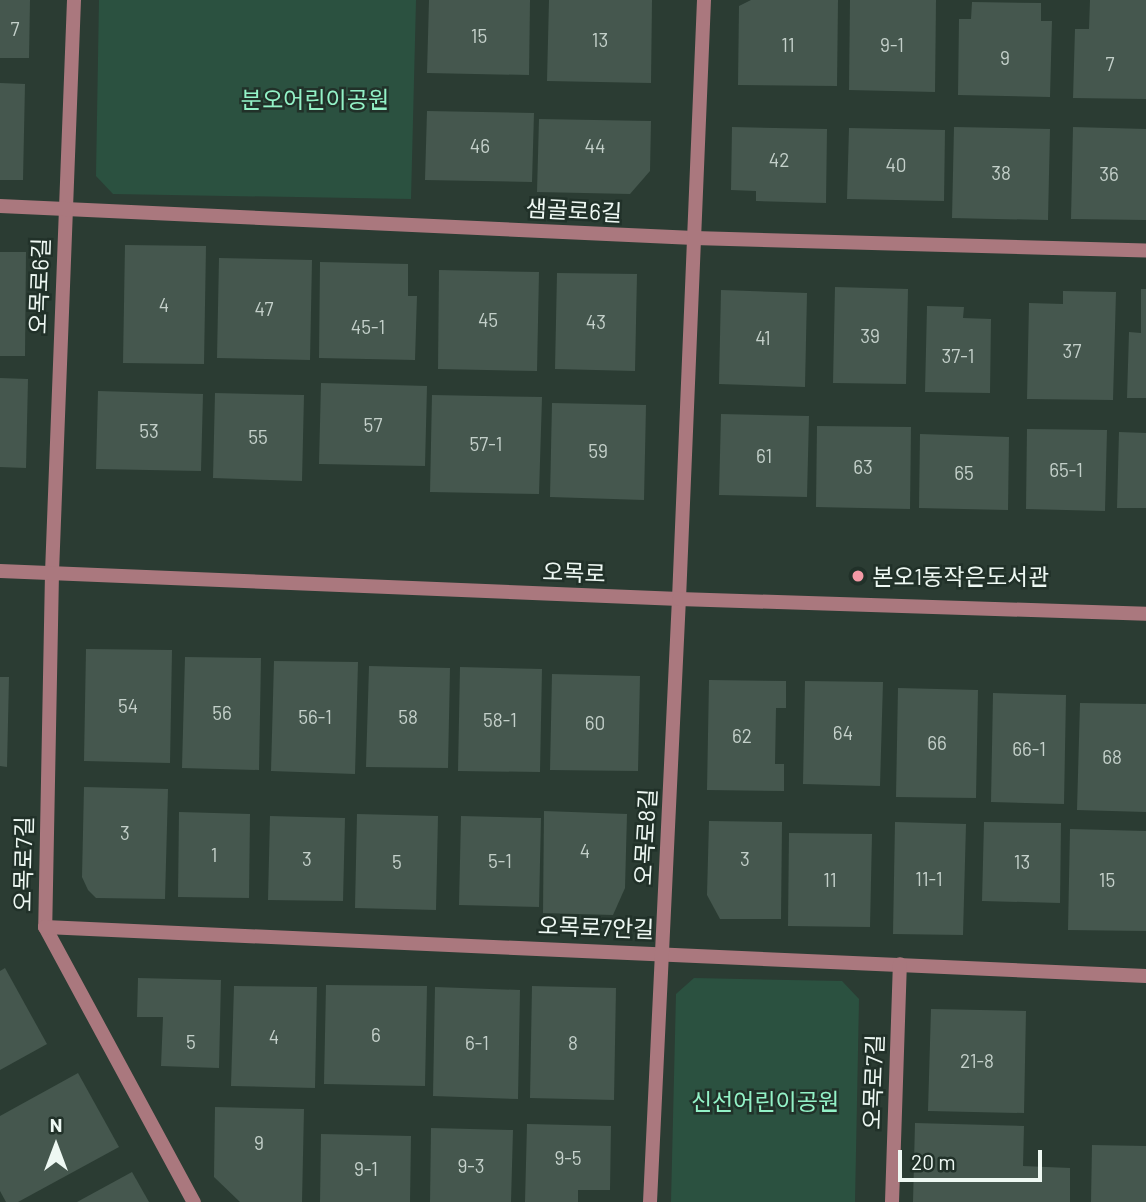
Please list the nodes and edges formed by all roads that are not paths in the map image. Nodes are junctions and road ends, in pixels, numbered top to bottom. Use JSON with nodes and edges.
{"nodes":[{"id":1,"x":74,"y":0,"type":"edge"},
{"id":2,"x":704,"y":0,"type":"edge"},
{"id":3,"x":0,"y":206,"type":"edge"},
{"id":4,"x":65,"y":208,"type":"junction"},
{"id":5,"x":694,"y":239,"type":"junction"},
{"id":6,"x":1146,"y":251,"type":"edge"},
{"id":7,"x":0,"y":571,"type":"edge"},
{"id":8,"x":52,"y":573,"type":"junction"},
{"id":9,"x":679,"y":599,"type":"junction"},
{"id":10,"x":1146,"y":614,"type":"edge"},
{"id":11,"x":45,"y":927,"type":"junction"},
{"id":12,"x":662,"y":953,"type":"junction"},
{"id":13,"x":900,"y":964,"type":"junction"},
{"id":14,"x":1146,"y":976,"type":"edge"},
{"id":15,"x":194,"y":1202,"type":"edge"},
{"id":16,"x":650,"y":1202,"type":"edge"},
{"id":17,"x":892,"y":1202,"type":"edge"}],
"edges":[{"from":1,"to":4,"type":"street","name":"오목로6길"},
{"from":2,"to":5,"type":"street","name":"오목로8길"},
{"from":3,"to":4,"type":"street","name":"샘골로6길"},
{"from":4,"to":5,"type":"street","name":"샘골로6길"},
{"from":4,"to":8,"type":"street","name":"오목로6길"},
{"from":5,"to":6,"type":"street","name":"샘골로6길"},
{"from":5,"to":9,"type":"street","name":"오목로8길"},
{"from":7,"to":8,"type":"street","name":"오목로"},
{"from":8,"to":9,"type":"street","name":"오목로"},
{"from":8,"to":11,"type":"street","name":"오목로7길"},
{"from":9,"to":10,"type":"street","name":"오목로"},
{"from":9,"to":12,"type":"street","name":"오목로8길"},
{"from":11,"to":12,"type":"street","name":"오목로7안길"},
{"from":11,"to":15,"type":"street","name":"오목로7길"},
{"from":12,"to":13,"type":"street","name":"오목로7안길"},
{"from":12,"to":16,"type":"street","name":"오목로8길"},
{"from":13,"to":14,"type":"street","name":"오목로7안길"},
{"from":13,"to":17,"type":"street","name":"오목로7길"}]}
